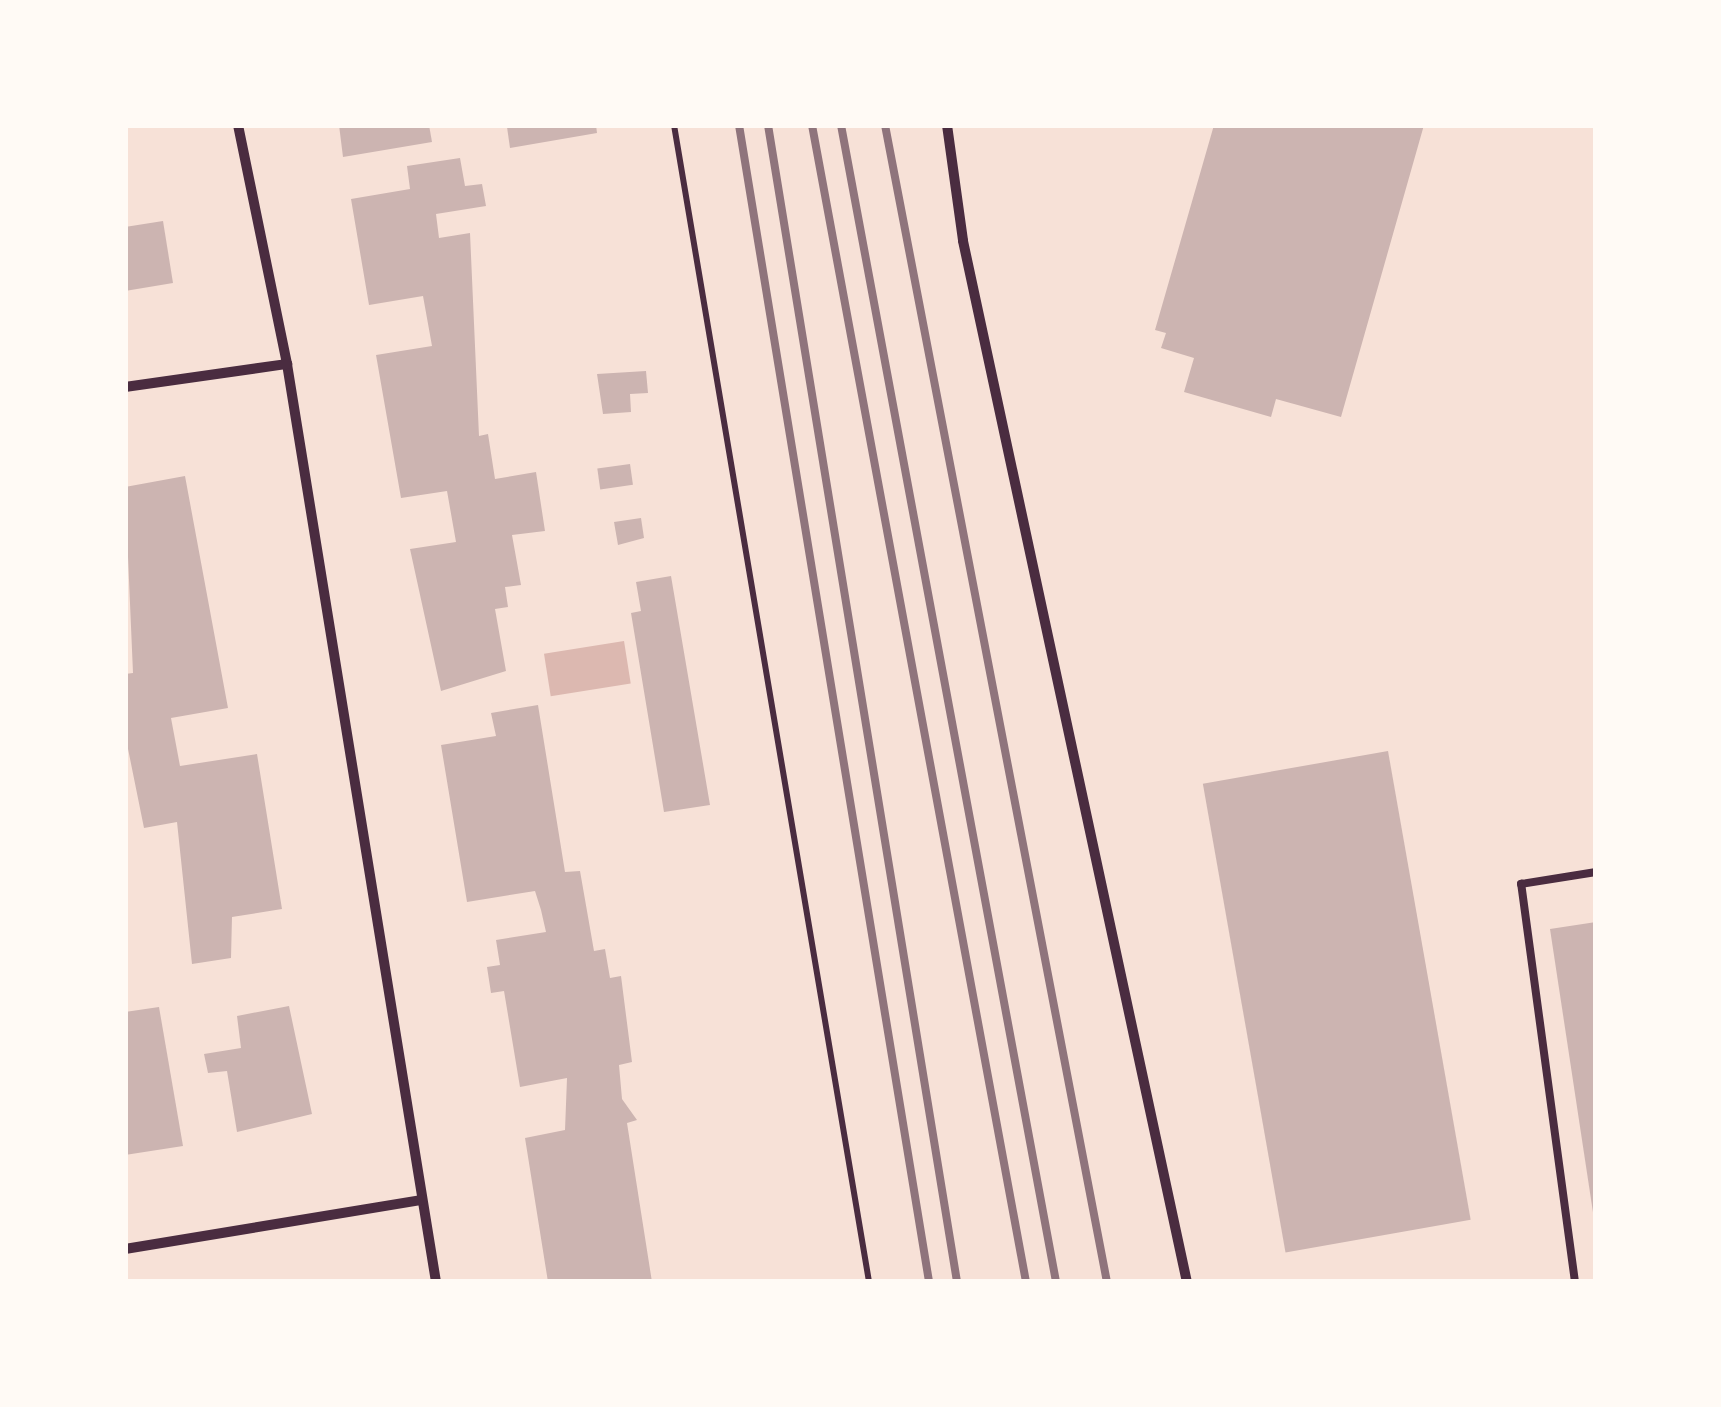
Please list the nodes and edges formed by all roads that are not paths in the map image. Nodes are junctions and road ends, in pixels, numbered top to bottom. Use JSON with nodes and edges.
{"nodes":[{"id":1,"x":238,"y":125,"type":"edge"},
{"id":2,"x":947,"y":125,"type":"edge"},
{"id":3,"x":287,"y":364,"type":"junction"},
{"id":4,"x":125,"y":386,"type":"edge"},
{"id":5,"x":1596,"y":872,"type":"edge"},
{"id":6,"x":422,"y":1200,"type":"junction"},
{"id":7,"x":125,"y":1250,"type":"edge"},
{"id":8,"x":436,"y":1282,"type":"edge"},
{"id":9,"x":1186,"y":1282,"type":"edge"},
{"id":10,"x":1575,"y":1282,"type":"edge"}],
"edges":[{"from":1,"to":3,"type":"street"},
{"from":2,"to":9,"type":"street"},
{"from":3,"to":4,"type":"street"},
{"from":3,"to":6,"type":"street"},
{"from":5,"to":10,"type":"lane"},
{"from":6,"to":7,"type":"street"},
{"from":6,"to":8,"type":"street"}]}
